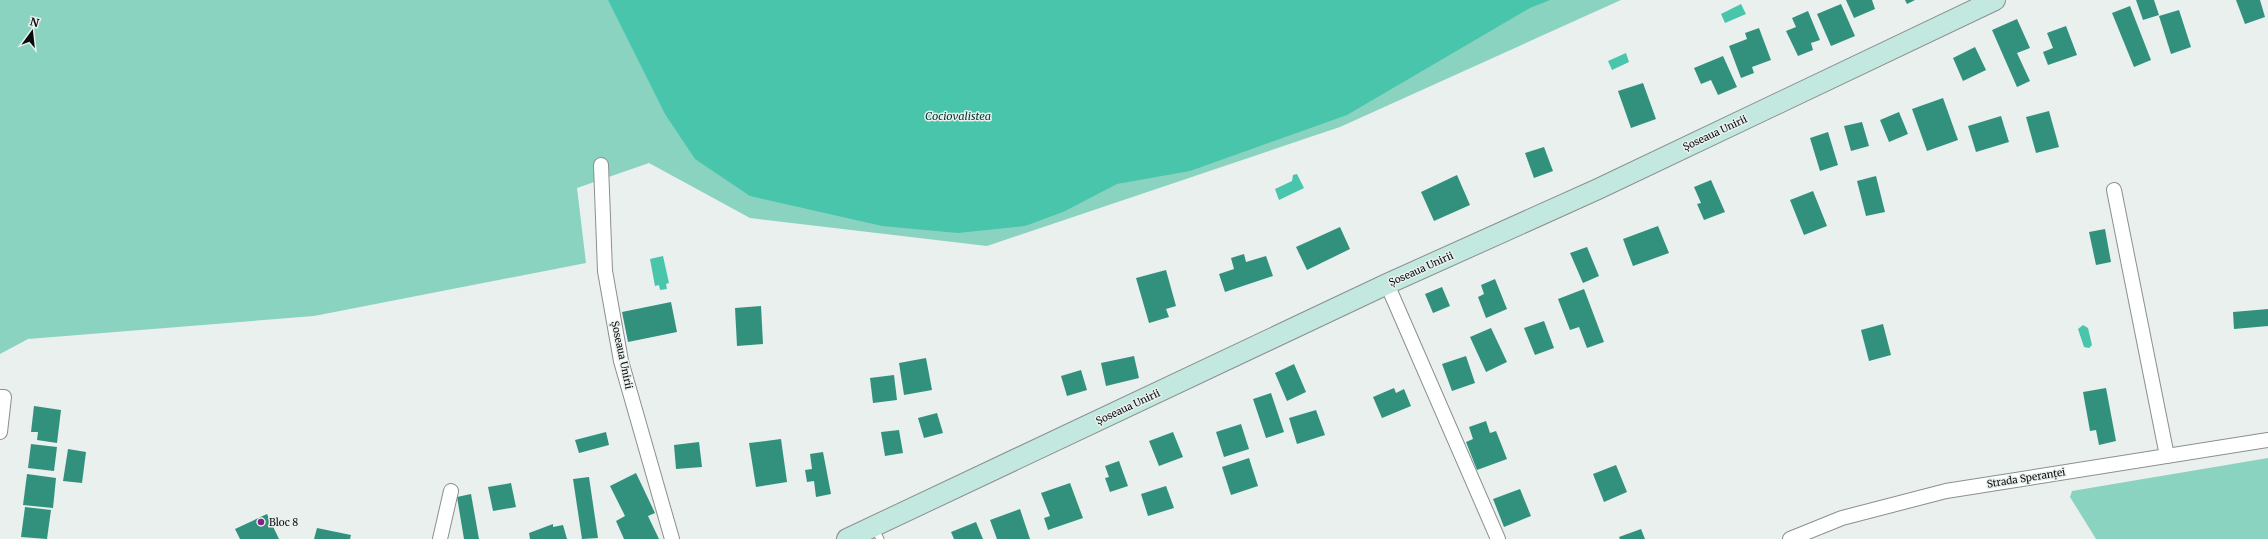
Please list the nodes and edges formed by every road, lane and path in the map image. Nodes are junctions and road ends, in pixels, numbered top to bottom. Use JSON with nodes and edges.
{"nodes":[{"id":1,"x":1995,"y":0,"type":"edge"},
{"id":2,"x":601,"y":165,"type":"dead end"},
{"id":3,"x":2114,"y":190,"type":"dead end"},
{"id":4,"x":1387,"y":284,"type":"junction"},
{"id":5,"x":2,"y":397,"type":"edge"},
{"id":6,"x":0,"y":432,"type":"edge"},
{"id":7,"x":2268,"y":440,"type":"edge"},
{"id":8,"x":2167,"y":456,"type":"junction"},
{"id":9,"x":451,"y":491,"type":"dead end"},
{"id":10,"x":877,"y":533,"type":"edge"},
{"id":11,"x":440,"y":539,"type":"edge"},
{"id":12,"x":672,"y":539,"type":"edge"},
{"id":13,"x":847,"y":539,"type":"edge"},
{"id":14,"x":1498,"y":539,"type":"edge"},
{"id":15,"x":1790,"y":539,"type":"edge"}],
"edges":[{"from":1,"to":4,"type":"main road","name":"Șoseaua Unirii"},
{"from":2,"to":12,"type":"street","name":"Șoseaua Unirii"},
{"from":3,"to":8,"type":"street"},
{"from":4,"to":10,"type":"main road","name":"Șoseaua Unirii"},
{"from":4,"to":14,"type":"street"},
{"from":5,"to":6,"type":"street"},
{"from":7,"to":8,"type":"street","name":"Strada Speranței"},
{"from":8,"to":15,"type":"street","name":"Strada Speranței"},
{"from":9,"to":11,"type":"street"},
{"from":10,"to":13,"type":"main road","name":"Șoseaua Unirii"}]}
